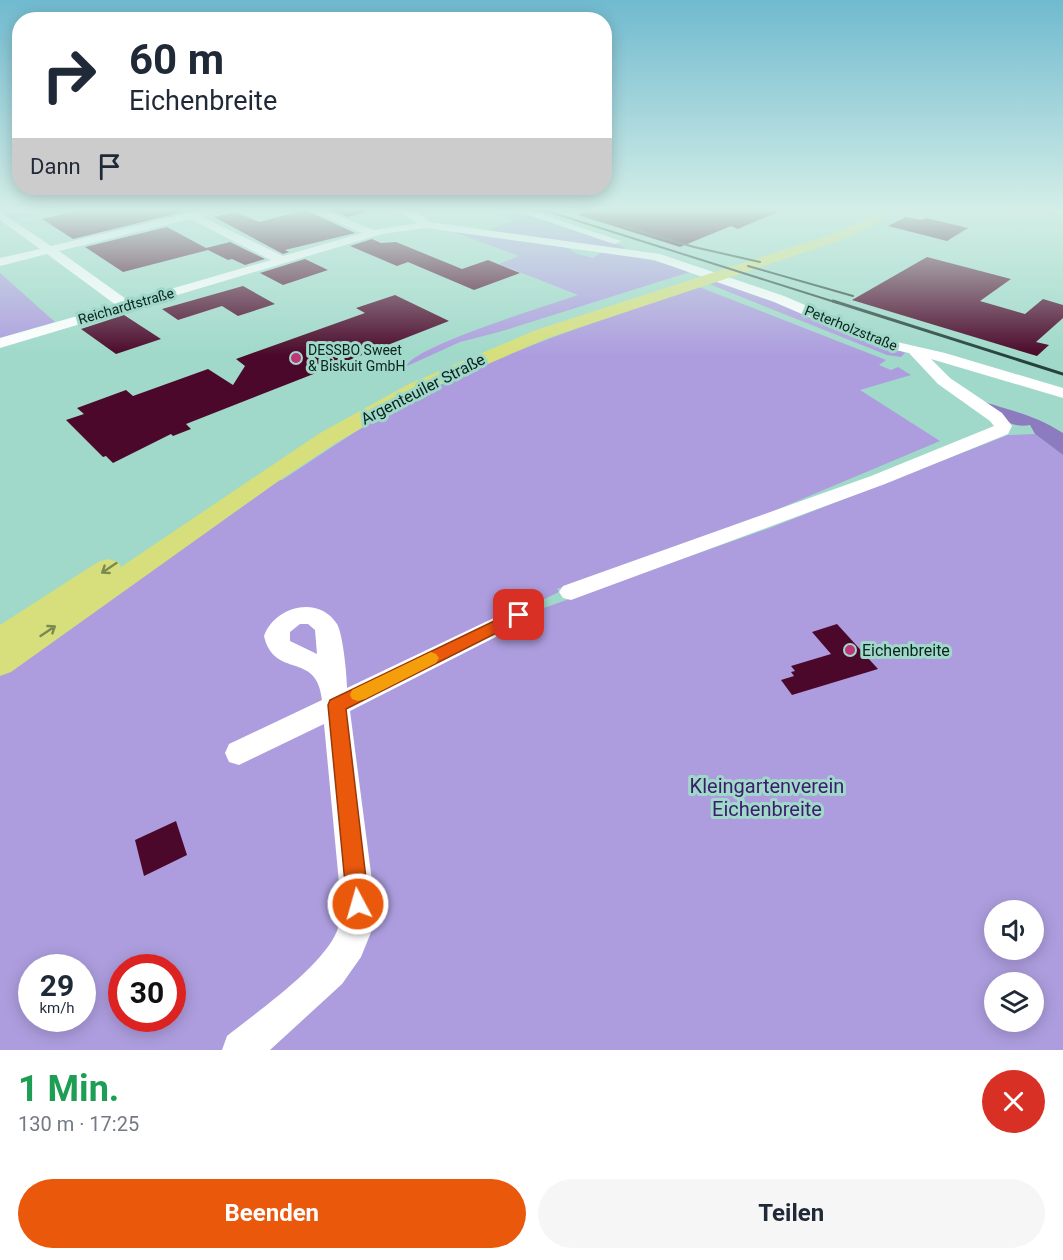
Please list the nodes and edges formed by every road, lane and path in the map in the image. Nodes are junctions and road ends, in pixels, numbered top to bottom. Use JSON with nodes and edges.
{"nodes":[{"id":1,"x":20,"y":257,"type":"edge"},
{"id":2,"x":59,"y":257,"type":"edge"},
{"id":3,"x":275,"y":257,"type":"edge"},
{"id":4,"x":291,"y":257,"type":"edge"},
{"id":5,"x":650,"y":257,"type":"edge"},
{"id":6,"x":759,"y":257,"type":"edge"},
{"id":7,"x":281,"y":260,"type":"junction"},
{"id":8,"x":0,"y":262,"type":"edge"},
{"id":9,"x":709,"y":274,"type":"joint"},
{"id":10,"x":649,"y":294,"type":"junction"},
{"id":11,"x":127,"y":306,"type":"junction"},
{"id":12,"x":0,"y":343,"type":"edge"},
{"id":13,"x":915,"y":351,"type":"junction"},
{"id":14,"x":1063,"y":393,"type":"edge"},
{"id":15,"x":571,"y":592,"type":"dead end"},
{"id":16,"x":519,"y":615,"type":"dead end"},
{"id":17,"x":0,"y":640,"type":"edge"},
{"id":18,"x":0,"y":664,"type":"edge"},
{"id":19,"x":335,"y":694,"type":"junction"},
{"id":20,"x":239,"y":753,"type":"dead end"},
{"id":21,"x":242,"y":1050,"type":"edge"}],
"edges":[{"from":1,"to":8,"type":"street"},
{"from":2,"to":11,"type":"street"},
{"from":3,"to":7,"type":"street"},
{"from":4,"to":7,"type":"street","name":"Reichardtstraße"},
{"from":5,"to":9,"type":"street","name":"Reichardtstraße"},
{"from":6,"to":10,"type":"main road","name":"Argenteuiler Straße"},
{"from":7,"to":11,"type":"street","name":"Reichardtstraße"},
{"from":9,"to":13,"type":"street","name":"Peterholzstraße"},
{"from":10,"to":17,"type":"main road","name":"Argenteuiler Straße","one_way":true},
{"from":18,"to":10,"type":"main road","name":"Argenteuiler Straße","one_way":true},
{"from":11,"to":12,"type":"street","name":"Reichardtstraße"},
{"from":13,"to":14,"type":"street","name":"Peterholzstraße"},
{"from":13,"to":15,"type":"street"},
{"from":16,"to":19,"type":"street"},
{"from":19,"to":20,"type":"street"},
{"from":19,"to":21,"type":"street"}]}
